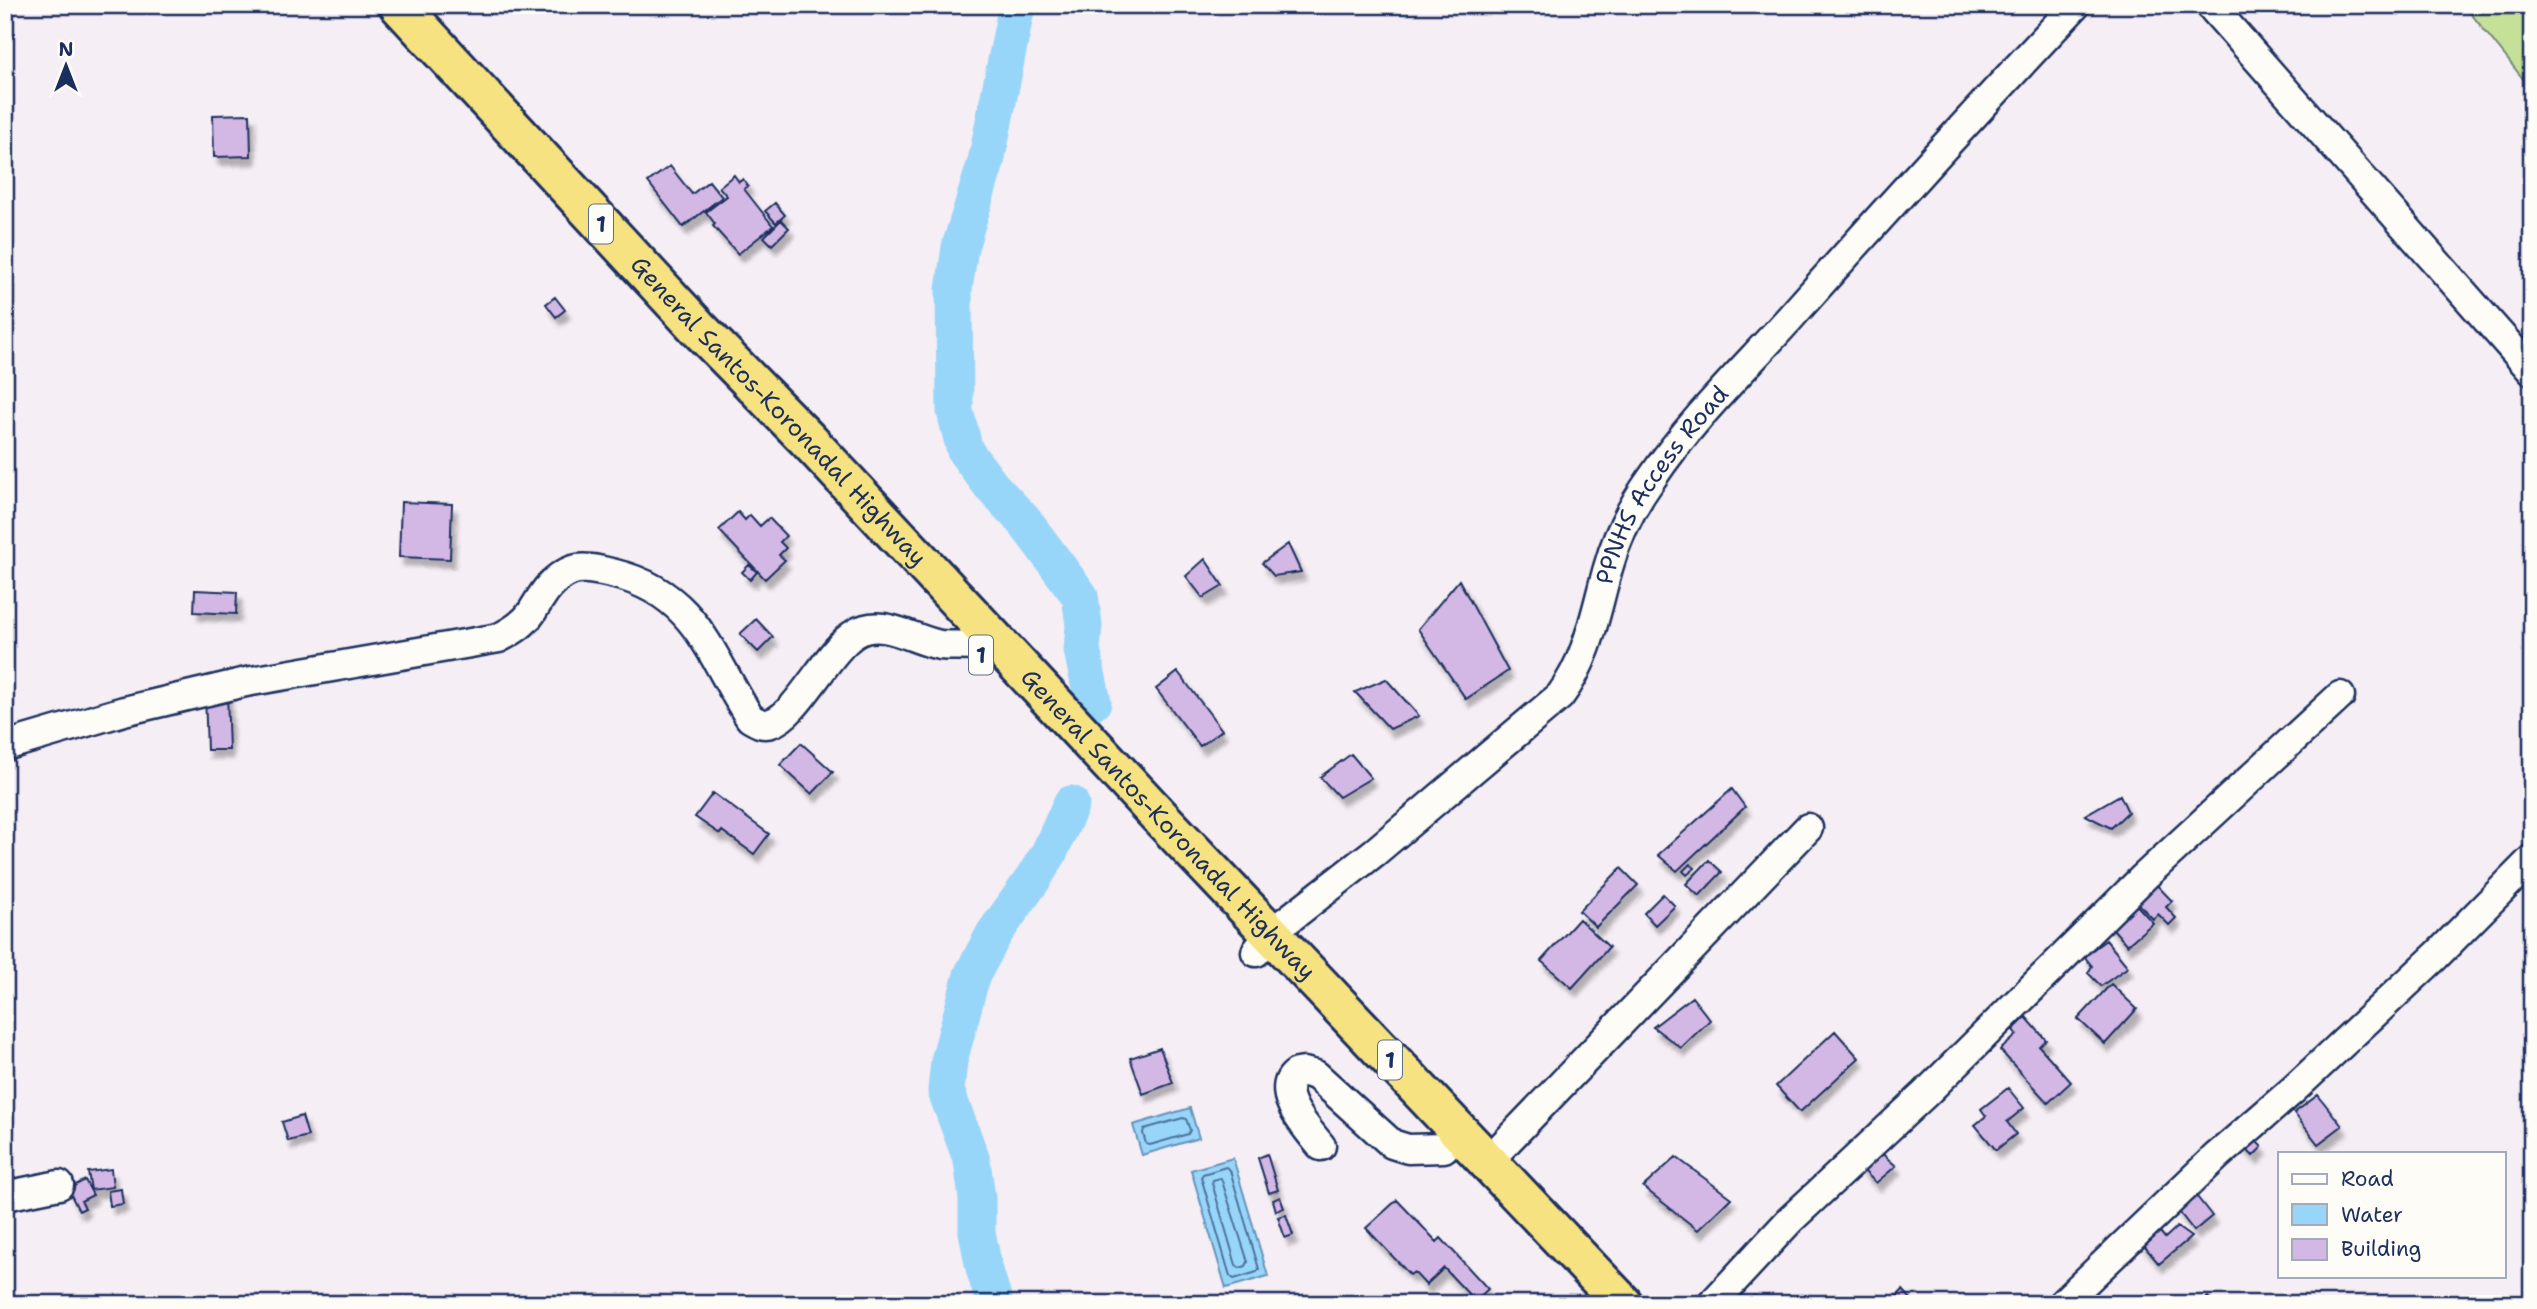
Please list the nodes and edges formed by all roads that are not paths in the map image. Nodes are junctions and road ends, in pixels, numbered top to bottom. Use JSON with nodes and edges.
{"nodes":[{"id":1,"x":372,"y":5,"type":"edge"},
{"id":2,"x":399,"y":5,"type":"edge"},
{"id":3,"x":2076,"y":5,"type":"edge"},
{"id":4,"x":2210,"y":5,"type":"edge"},
{"id":5,"x":2532,"y":371,"type":"edge"},
{"id":6,"x":973,"y":646,"type":"junction"},
{"id":7,"x":2340,"y":696,"type":"dead end"},
{"id":8,"x":5,"y":746,"type":"edge"},
{"id":9,"x":1808,"y":828,"type":"dead end"},
{"id":10,"x":2532,"y":859,"type":"edge"},
{"id":11,"x":1263,"y":943,"type":"junction"},
{"id":12,"x":1321,"y":1146,"type":"dead end"},
{"id":13,"x":1444,"y":1148,"type":"junction"},
{"id":14,"x":1487,"y":1162,"type":"junction"},
{"id":15,"x":59,"y":1185,"type":"dead end"},
{"id":16,"x":5,"y":1196,"type":"edge"},
{"id":17,"x":1589,"y":1304,"type":"edge"},
{"id":18,"x":1623,"y":1304,"type":"edge"},
{"id":19,"x":1712,"y":1304,"type":"edge"},
{"id":20,"x":2062,"y":1304,"type":"edge"}],
"edges":[{"from":1,"to":6,"type":"highway","name":"General Santos-Koronadal Highway","number":"1"},
{"from":2,"to":11,"type":"highway","name":"General Santos-Koronadal Highway","number":"1"},
{"from":3,"to":11,"type":"street","name":"PPNHS Access Road"},
{"from":4,"to":5,"type":"street"},
{"from":6,"to":8,"type":"street"},
{"from":6,"to":11,"type":"highway","name":"General Santos-Koronadal Highway","number":"1"},
{"from":7,"to":19,"type":"street"},
{"from":9,"to":14,"type":"street"},
{"from":10,"to":20,"type":"street"},
{"from":11,"to":13,"type":"highway","name":"General Santos-Koronadal Highway","number":"1"},
{"from":11,"to":14,"type":"highway","name":"General Santos-Koronadal Highway","number":"1"},
{"from":12,"to":13,"type":"street"},
{"from":13,"to":17,"type":"highway","name":"General Santos-Koronadal Highway","number":"1"},
{"from":14,"to":18,"type":"highway","name":"General Santos-Koronadal Highway","number":"1"},
{"from":15,"to":16,"type":"street"}]}
